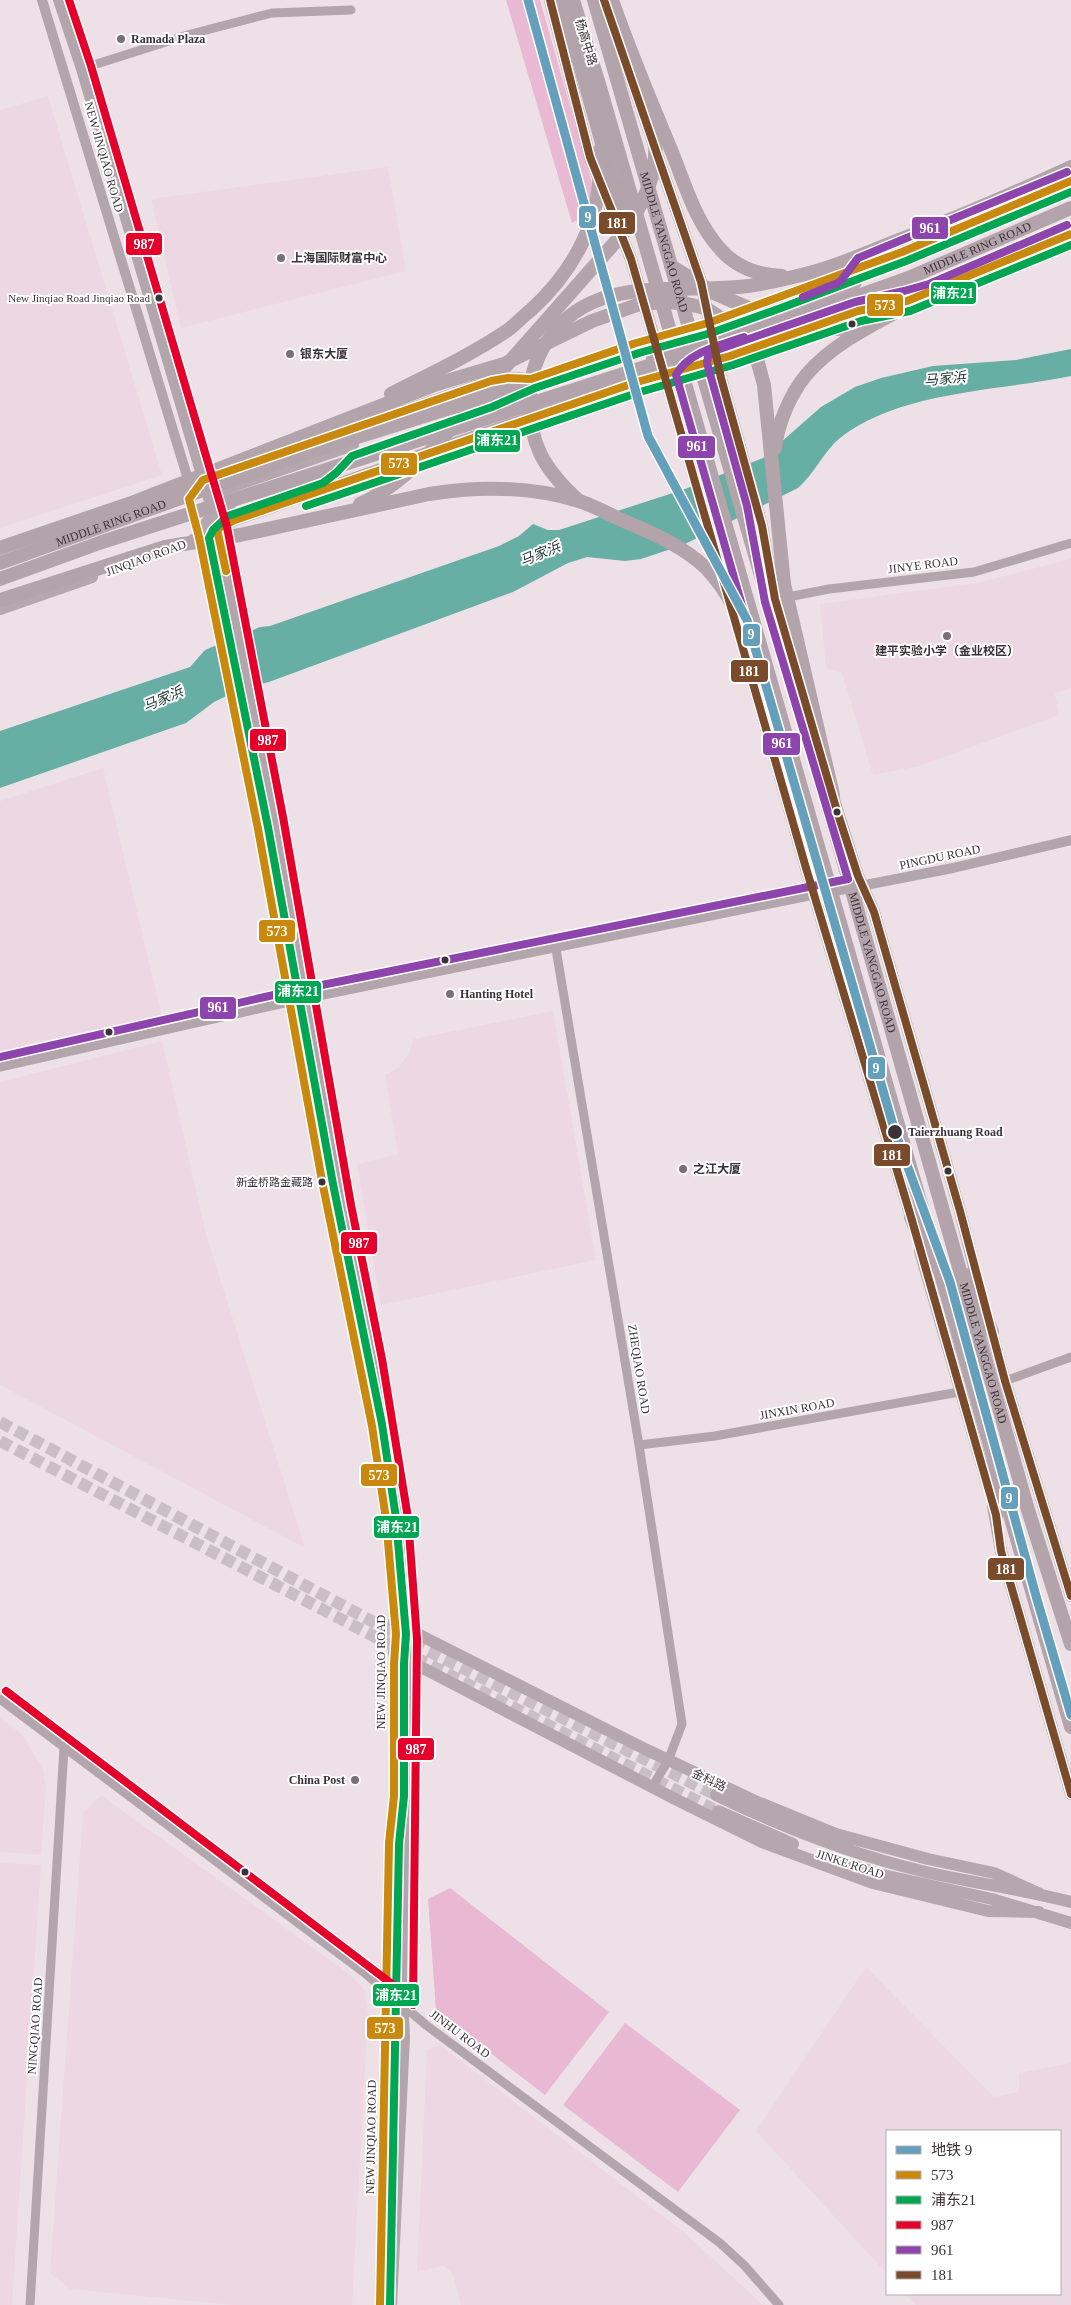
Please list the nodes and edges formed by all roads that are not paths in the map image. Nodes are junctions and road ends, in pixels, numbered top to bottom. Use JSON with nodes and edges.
{"nodes":[{"id":1,"x":42,"y":0,"type":"edge"},
{"id":2,"x":58,"y":0,"type":"edge"},
{"id":3,"x":550,"y":0,"type":"edge"},
{"id":4,"x":562,"y":0,"type":"edge"},
{"id":5,"x":573,"y":0,"type":"edge"},
{"id":6,"x":594,"y":0,"type":"edge"},
{"id":7,"x":604,"y":0,"type":"edge"},
{"id":8,"x":612,"y":0,"type":"edge"},
{"id":9,"x":351,"y":10,"type":"dead end"},
{"id":10,"x":81,"y":69,"type":"junction"},
{"id":11,"x":654,"y":110,"type":"junction"},
{"id":12,"x":596,"y":126,"type":"junction"},
{"id":13,"x":1071,"y":167,"type":"edge"},
{"id":14,"x":1070,"y":186,"type":"edge"},
{"id":15,"x":1071,"y":208,"type":"edge"},
{"id":16,"x":1071,"y":214,"type":"edge"},
{"id":17,"x":1071,"y":228,"type":"edge"},
{"id":18,"x":1071,"y":234,"type":"edge"},
{"id":19,"x":1071,"y":241,"type":"edge"},
{"id":20,"x":863,"y":267,"type":"junction"},
{"id":21,"x":793,"y":276,"type":"junction"},
{"id":22,"x":840,"y":302,"type":"junction"},
{"id":23,"x":858,"y":311,"type":"junction"},
{"id":24,"x":708,"y":323,"type":"junction"},
{"id":25,"x":873,"y":324,"type":"junction"},
{"id":26,"x":654,"y":338,"type":"junction"},
{"id":27,"x":712,"y":339,"type":"junction"},
{"id":28,"x":660,"y":356,"type":"junction"},
{"id":29,"x":717,"y":360,"type":"junction"},
{"id":30,"x":665,"y":374,"type":"junction"},
{"id":31,"x":531,"y":379,"type":"junction"},
{"id":32,"x":524,"y":421,"type":"junction"},
{"id":33,"x":334,"y":423,"type":"junction"},
{"id":34,"x":346,"y":447,"type":"junction"},
{"id":35,"x":282,"y":461,"type":"junction"},
{"id":36,"x":774,"y":464,"type":"junction"},
{"id":37,"x":203,"y":480,"type":"junction"},
{"id":38,"x":207,"y":495,"type":"junction"},
{"id":39,"x":190,"y":499,"type":"junction"},
{"id":40,"x":580,"y":501,"type":"junction"},
{"id":41,"x":134,"y":502,"type":"junction"},
{"id":42,"x":213,"y":515,"type":"junction"},
{"id":43,"x":320,"y":518,"type":"junction"},
{"id":44,"x":217,"y":529,"type":"junction"},
{"id":45,"x":200,"y":537,"type":"junction"},
{"id":46,"x":1071,"y":543,"type":"edge"},
{"id":47,"x":0,"y":548,"type":"edge"},
{"id":48,"x":0,"y":556,"type":"edge"},
{"id":49,"x":0,"y":563,"type":"edge"},
{"id":50,"x":0,"y":579,"type":"edge"},
{"id":51,"x":775,"y":599,"type":"junction"},
{"id":52,"x":0,"y":600,"type":"edge"},
{"id":53,"x":0,"y":609,"type":"edge"},
{"id":54,"x":814,"y":832,"type":"junction"},
{"id":55,"x":1071,"y":840,"type":"edge"},
{"id":56,"x":864,"y":886,"type":"junction"},
{"id":57,"x":814,"y":895,"type":"junction"},
{"id":58,"x":854,"y":906,"type":"junction"},
{"id":59,"x":556,"y":949,"type":"junction"},
{"id":60,"x":304,"y":1000,"type":"junction"},
{"id":61,"x":289,"y":1002,"type":"junction"},
{"id":62,"x":0,"y":1066,"type":"edge"},
{"id":63,"x":936,"y":1188,"type":"junction"},
{"id":64,"x":911,"y":1217,"type":"junction"},
{"id":65,"x":957,"y":1330,"type":"junction"},
{"id":66,"x":992,"y":1332,"type":"junction"},
{"id":67,"x":1071,"y":1357,"type":"edge"},
{"id":68,"x":1011,"y":1379,"type":"junction"},
{"id":69,"x":959,"y":1392,"type":"junction"},
{"id":70,"x":984,"y":1424,"type":"junction"},
{"id":71,"x":639,"y":1445,"type":"junction"},
{"id":72,"x":996,"y":1515,"type":"junction"},
{"id":73,"x":1071,"y":1596,"type":"edge"},
{"id":74,"x":400,"y":1624,"type":"junction"},
{"id":75,"x":1071,"y":1644,"type":"edge"},
{"id":76,"x":394,"y":1653,"type":"junction"},
{"id":77,"x":407,"y":1662,"type":"junction"},
{"id":78,"x":0,"y":1699,"type":"edge"},
{"id":79,"x":1071,"y":1727,"type":"edge"},
{"id":80,"x":64,"y":1748,"type":"junction"},
{"id":81,"x":668,"y":1761,"type":"junction"},
{"id":82,"x":652,"y":1788,"type":"junction"},
{"id":83,"x":1071,"y":1794,"type":"edge"},
{"id":84,"x":716,"y":1795,"type":"tunnel mouth"},
{"id":85,"x":713,"y":1809,"type":"tunnel mouth"},
{"id":86,"x":990,"y":1885,"type":"joint"},
{"id":87,"x":1040,"y":1894,"type":"junction"},
{"id":88,"x":1071,"y":1902,"type":"edge"},
{"id":89,"x":1039,"y":1912,"type":"junction"},
{"id":90,"x":1071,"y":1923,"type":"edge"},
{"id":91,"x":387,"y":1991,"type":"junction"},
{"id":92,"x":403,"y":2005,"type":"junction"},
{"id":93,"x":30,"y":2305,"type":"edge"},
{"id":94,"x":380,"y":2305,"type":"edge"},
{"id":95,"x":392,"y":2305,"type":"edge"},
{"id":96,"x":779,"y":2305,"type":"edge"}],
"edges":[{"from":1,"to":39,"type":"street","name":"NEW JINQIAO ROAD"},
{"from":2,"to":10,"type":"street","name":"NEW JINQIAO ROAD"},
{"from":3,"to":26,"type":"main road"},
{"from":4,"to":12,"type":"highway"},
{"from":5,"to":54,"type":"highway","name":"MIDDLE YANGGAO ROAD"},
{"from":6,"to":58,"type":"highway","name":"MIDDLE YANGGAO ROAD"},
{"from":7,"to":24,"type":"main road","name":"MIDDLE YANGGAO ROAD"},
{"from":8,"to":11,"type":"highway"},
{"from":9,"to":10,"type":"street"},
{"from":10,"to":37,"type":"street","name":"NEW JINQIAO ROAD"},
{"from":11,"to":21,"type":"highway"},
{"from":11,"to":43,"type":"highway"},
{"from":12,"to":25,"type":"highway"},
{"from":12,"to":33,"type":"highway"},
{"from":13,"to":21,"type":"highway"},
{"from":14,"to":20,"type":"main road"},
{"from":14,"to":35,"type":"highway","name":"MIDDLE RING ROAD"},
{"from":15,"to":22,"type":"highway","name":"MIDDLE RING ROAD"},
{"from":16,"to":23,"type":"main road","name":"JINQIAO ROAD"},
{"from":17,"to":25,"type":"highway"},
{"from":18,"to":23,"type":"main road","name":"JINQIAO ROAD"},
{"from":19,"to":22,"type":"highway"},
{"from":20,"to":24,"type":"main road"},
{"from":20,"to":27,"type":"main road"},
{"from":21,"to":40,"type":"highway"},
{"from":22,"to":50,"type":"highway","name":"MIDDLE RING ROAD"},
{"from":23,"to":29,"type":"main road","name":"JINQIAO ROAD"},
{"from":24,"to":26,"type":"main road"},
{"from":24,"to":27,"type":"main road","name":"MIDDLE YANGGAO ROAD"},
{"from":24,"to":28,"type":"main road"},
{"from":25,"to":36,"type":"highway"},
{"from":26,"to":28,"type":"main road"},
{"from":26,"to":31,"type":"main road"},
{"from":27,"to":29,"type":"main road","name":"MIDDLE YANGGAO ROAD"},
{"from":27,"to":30,"type":"main road"},
{"from":28,"to":30,"type":"main road"},
{"from":28,"to":32,"type":"main road"},
{"from":29,"to":30,"type":"main road","name":"JINQIAO ROAD"},
{"from":29,"to":51,"type":"main road","name":"MIDDLE YANGGAO ROAD"},
{"from":30,"to":32,"type":"main road","name":"JINQIAO ROAD"},
{"from":30,"to":57,"type":"main road"},
{"from":31,"to":34,"type":"main road"},
{"from":31,"to":37,"type":"main road"},
{"from":32,"to":44,"type":"main road","name":"JINQIAO ROAD"},
{"from":33,"to":36,"type":"highway"},
{"from":33,"to":41,"type":"highway"},
{"from":34,"to":38,"type":"main road"},
{"from":34,"to":42,"type":"main road"},
{"from":35,"to":41,"type":"highway"},
{"from":35,"to":49,"type":"highway","name":"MIDDLE RING ROAD"},
{"from":36,"to":58,"type":"highway"},
{"from":37,"to":38,"type":"street","name":"NEW JINQIAO ROAD"},
{"from":37,"to":39,"type":"main road"},
{"from":38,"to":39,"type":"main road"},
{"from":38,"to":42,"type":"street","name":"NEW JINQIAO ROAD"},
{"from":39,"to":45,"type":"street","name":"NEW JINQIAO ROAD"},
{"from":39,"to":48,"type":"main road"},
{"from":40,"to":43,"type":"highway"},
{"from":40,"to":54,"type":"highway"},
{"from":41,"to":47,"type":"highway"},
{"from":42,"to":44,"type":"street","name":"NEW JINQIAO ROAD"},
{"from":42,"to":45,"type":"main road"},
{"from":43,"to":52,"type":"highway"},
{"from":44,"to":45,"type":"main road","name":"JINQIAO ROAD"},
{"from":44,"to":60,"type":"street","name":"NEW JINQIAO ROAD"},
{"from":45,"to":53,"type":"main road","name":"JINQIAO ROAD"},
{"from":45,"to":61,"type":"street","name":"NEW JINQIAO ROAD"},
{"from":46,"to":51,"type":"street","name":"JINYE ROAD"},
{"from":51,"to":56,"type":"main road","name":"MIDDLE YANGGAO ROAD"},
{"from":54,"to":65,"type":"highway","name":"MIDDLE YANGGAO ROAD"},
{"from":55,"to":56,"type":"street","name":"PINGDU ROAD"},
{"from":56,"to":57,"type":"street","name":"PINGDU ROAD"},
{"from":56,"to":66,"type":"main road","name":"MIDDLE YANGGAO ROAD"},
{"from":57,"to":59,"type":"street"},
{"from":57,"to":64,"type":"main road"},
{"from":58,"to":63,"type":"highway","name":"MIDDLE YANGGAO ROAD"},
{"from":59,"to":60,"type":"street"},
{"from":59,"to":71,"type":"street","name":"ZHEQIAO ROAD"},
{"from":60,"to":61,"type":"street"},
{"from":60,"to":74,"type":"street","name":"NEW JINQIAO ROAD"},
{"from":61,"to":62,"type":"street"},
{"from":61,"to":74,"type":"street","name":"NEW JINQIAO ROAD"},
{"from":63,"to":66,"type":"highway"},
{"from":63,"to":75,"type":"highway","name":"MIDDLE YANGGAO ROAD"},
{"from":64,"to":65,"type":"highway"},
{"from":64,"to":69,"type":"main road"},
{"from":65,"to":70,"type":"highway","name":"MIDDLE YANGGAO ROAD"},
{"from":66,"to":68,"type":"main road","name":"MIDDLE YANGGAO ROAD"},
{"from":67,"to":68,"type":"street"},
{"from":68,"to":73,"type":"main road","name":"MIDDLE YANGGAO ROAD"},
{"from":69,"to":71,"type":"street","name":"JINXIN ROAD"},
{"from":69,"to":72,"type":"main road"},
{"from":70,"to":72,"type":"highway"},
{"from":70,"to":79,"type":"highway","name":"MIDDLE YANGGAO ROAD"},
{"from":71,"to":81,"type":"street","name":"ZHEQIAO ROAD"},
{"from":72,"to":83,"type":"main road"},
{"from":74,"to":76,"type":"street","name":"NEW JINQIAO ROAD"},
{"from":74,"to":77,"type":"street","name":"NEW JINQIAO ROAD"},
{"from":74,"to":81,"type":"main road","name":"金科路"},
{"from":76,"to":77,"type":"main road"},
{"from":76,"to":91,"type":"street","name":"NEW JINQIAO ROAD"},
{"from":77,"to":82,"type":"main road"},
{"from":77,"to":92,"type":"street","name":"NEW JINQIAO ROAD"},
{"from":78,"to":80,"type":"street","name":"JINHU ROAD"},
{"from":80,"to":91,"type":"street","name":"JINHU ROAD"},
{"from":80,"to":93,"type":"street","name":"NINGQIAO ROAD"},
{"from":81,"to":82,"type":"street","name":"ZHEQIAO ROAD"},
{"from":81,"to":87,"type":"main road","name":"金科路"},
{"from":82,"to":89,"type":"main road"},
{"from":84,"to":86,"type":"main road","name":"JINKE ROAD"},
{"from":85,"to":89,"type":"main road","name":"JINKE ROAD"},
{"from":86,"to":87,"type":"main road","name":"金科路"},
{"from":87,"to":88,"type":"main road","name":"金科路"},
{"from":89,"to":90,"type":"main road"},
{"from":91,"to":92,"type":"street","name":"JINHU ROAD"},
{"from":91,"to":94,"type":"street","name":"NEW JINQIAO ROAD"},
{"from":92,"to":95,"type":"street","name":"NEW JINQIAO ROAD"},
{"from":92,"to":96,"type":"street","name":"JINHU ROAD"}]}
